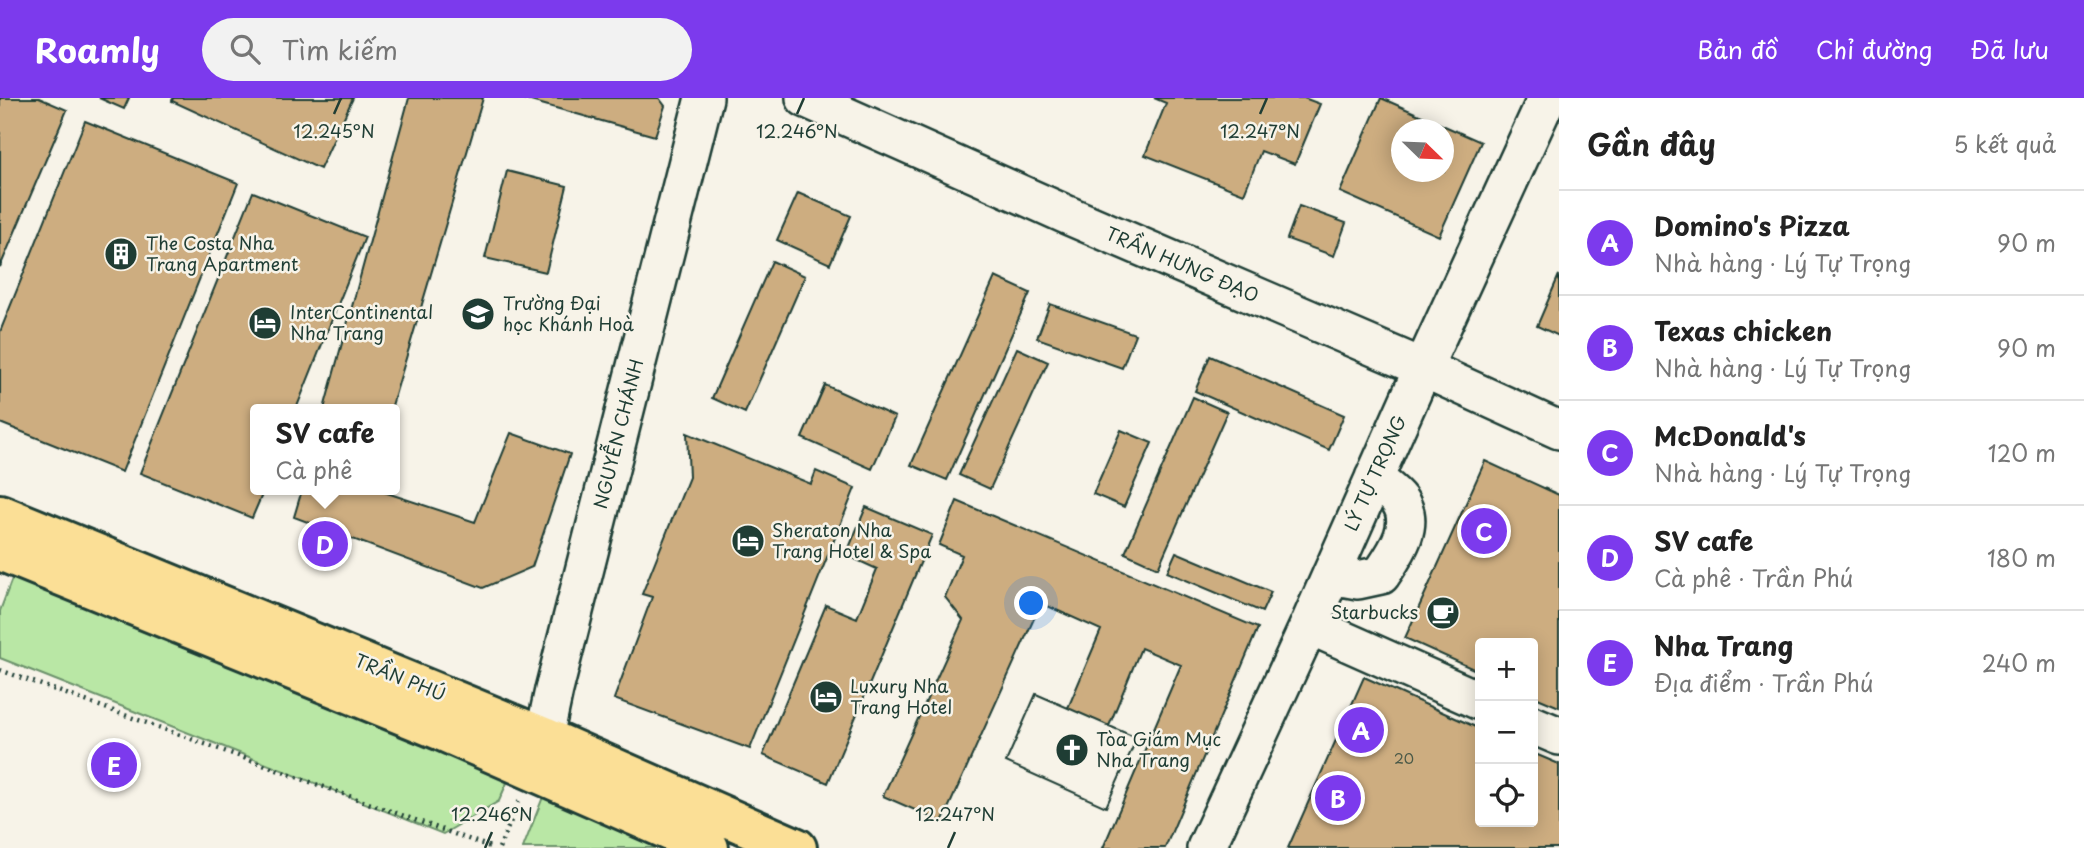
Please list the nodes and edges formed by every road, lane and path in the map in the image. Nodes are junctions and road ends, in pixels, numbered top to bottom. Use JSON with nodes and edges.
{"nodes":[{"id":1,"x":704,"y":98,"type":"edge"},
{"id":2,"x":805,"y":98,"type":"edge"},
{"id":3,"x":1547,"y":98,"type":"edge"},
{"id":4,"x":1423,"y":368,"type":"junction"},
{"id":5,"x":1559,"y":430,"type":"edge"},
{"id":6,"x":1374,"y":478,"type":"junction"},
{"id":7,"x":0,"y":514,"type":"edge"},
{"id":8,"x":0,"y":551,"type":"edge"},
{"id":9,"x":1331,"y":575,"type":"junction"},
{"id":10,"x":1309,"y":625,"type":"junction"},
{"id":11,"x":0,"y":670,"type":"edge"},
{"id":12,"x":1475,"y":699,"type":"edge"},
{"id":13,"x":1538,"y":727,"type":"edge"},
{"id":14,"x":1559,"y":736,"type":"edge"},
{"id":15,"x":538,"y":754,"type":"junction"},
{"id":16,"x":493,"y":848,"type":"edge"},
{"id":17,"x":499,"y":848,"type":"edge"},
{"id":18,"x":709,"y":848,"type":"edge"},
{"id":19,"x":797,"y":848,"type":"edge"},
{"id":20,"x":1206,"y":848,"type":"edge"}],
"edges":[{"from":1,"to":15,"type":"street","name":"NGUYỄN CHÁNH"},
{"from":2,"to":4,"type":"street","name":"TRẦN HƯNG ĐẠO"},
{"from":3,"to":4,"type":"street","name":"LÝ TỰ TRỌNG"},
{"from":4,"to":5,"type":"street","name":"TRẦN HƯNG ĐẠO"},
{"from":4,"to":6,"type":"street","name":"LÝ TỰ TRỌNG"},
{"from":6,"to":9,"type":"street","name":"LÝ TỰ TRỌNG"},
{"from":6,"to":9,"type":"street"},
{"from":7,"to":15,"type":"main road","name":"TRẦN PHÚ"},
{"from":8,"to":15,"type":"main road","name":"TRẦN PHÚ"},
{"from":9,"to":10,"type":"street","name":"LÝ TỰ TRỌNG"},
{"from":10,"to":12,"type":"street"},
{"from":10,"to":20,"type":"street","name":"LÝ TỰ TRỌNG"},
{"from":11,"to":16,"type":"path"},
{"from":13,"to":14,"type":"street"},
{"from":15,"to":17,"type":"path"},
{"from":15,"to":18,"type":"main road","name":"TRẦN PHÚ"},
{"from":15,"to":19,"type":"main road","name":"TRẦN PHÚ"}]}
